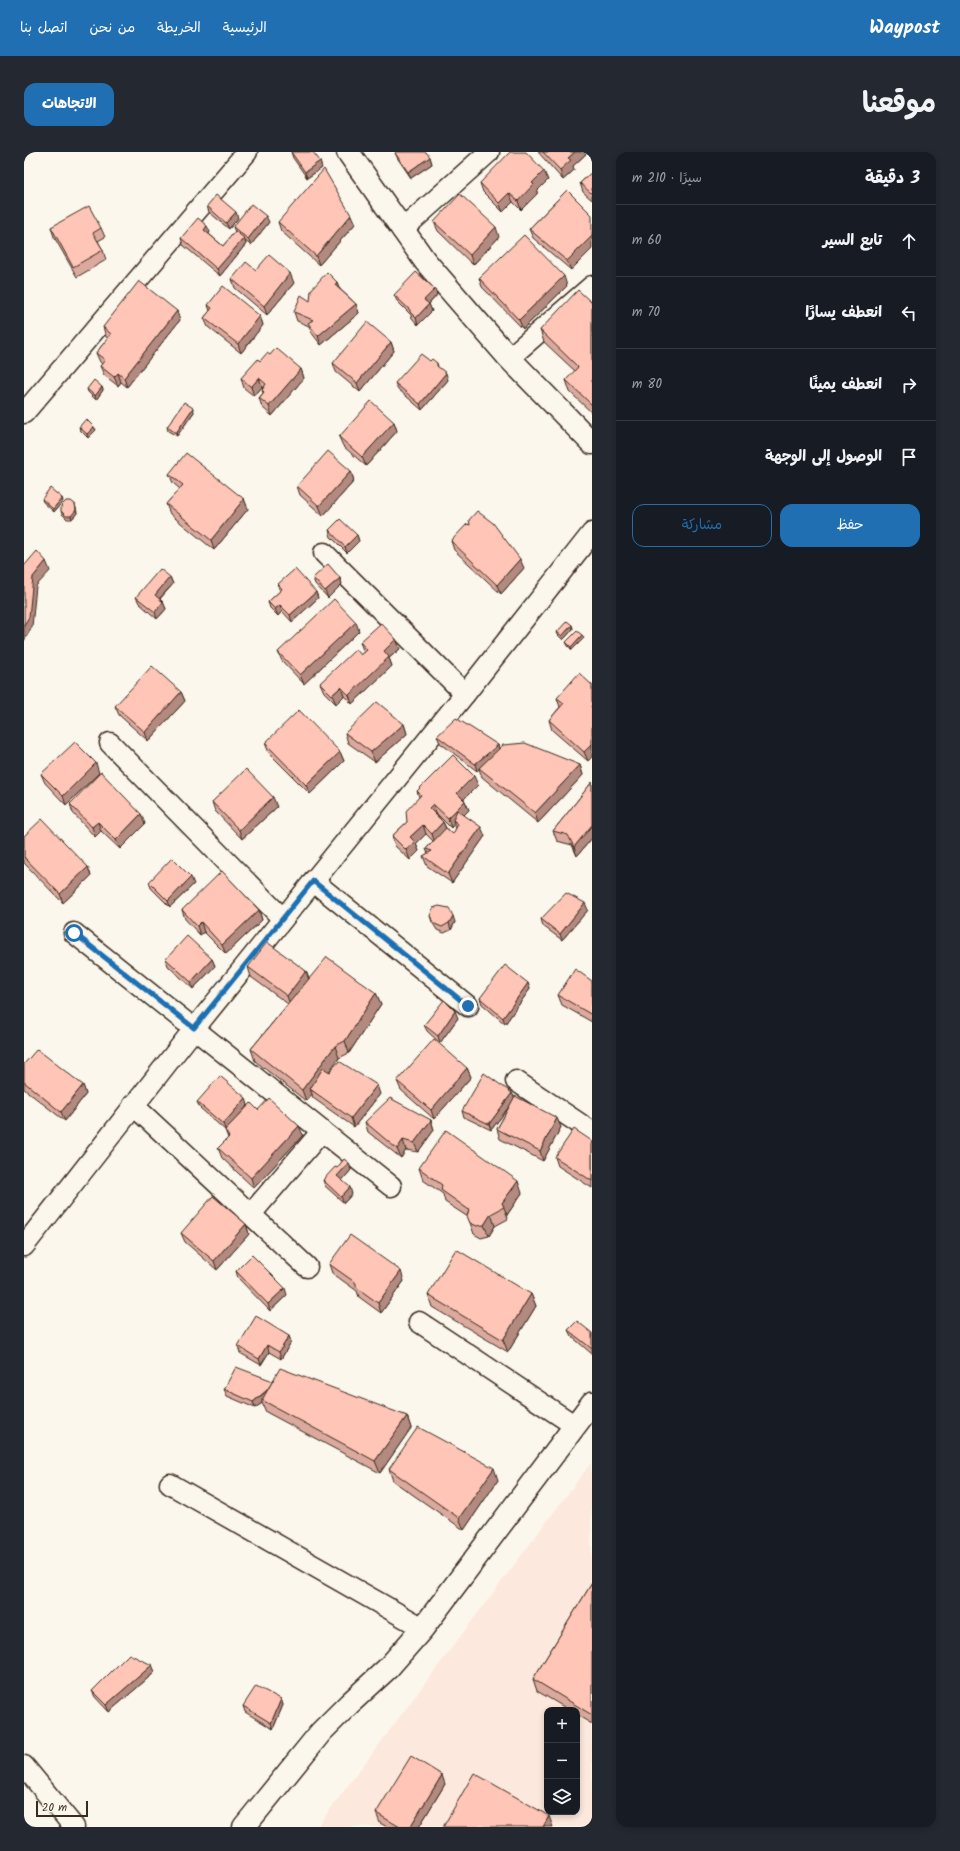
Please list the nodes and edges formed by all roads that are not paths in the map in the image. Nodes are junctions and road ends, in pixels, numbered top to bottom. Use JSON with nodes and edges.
{"nodes":[{"id":1,"x":246,"y":152,"type":"edge"},
{"id":2,"x":348,"y":152,"type":"edge"},
{"id":3,"x":489,"y":152,"type":"edge"},
{"id":4,"x":402,"y":230,"type":"junction"},
{"id":5,"x":592,"y":286,"type":"edge"},
{"id":6,"x":509,"y":358,"type":"junction"},
{"id":7,"x":24,"y":413,"type":"edge"},
{"id":8,"x":592,"y":443,"type":"edge"},
{"id":9,"x":592,"y":533,"type":"edge"},
{"id":10,"x":324,"y":553,"type":"dead end"},
{"id":11,"x":465,"y":694,"type":"junction"},
{"id":12,"x":110,"y":743,"type":"dead end"},
{"id":13,"x":313,"y":881,"type":"junction"},
{"id":14,"x":282,"y":918,"type":"junction"},
{"id":15,"x":74,"y":933,"type":"dead end"},
{"id":16,"x":468,"y":1006,"type":"dead end"},
{"id":17,"x":194,"y":1028,"type":"junction"},
{"id":18,"x":516,"y":1081,"type":"dead end"},
{"id":19,"x":133,"y":1106,"type":"junction"},
{"id":20,"x":322,"y":1131,"type":"junction"},
{"id":21,"x":592,"y":1132,"type":"edge"},
{"id":22,"x":391,"y":1186,"type":"dead end"},
{"id":23,"x":250,"y":1214,"type":"junction"},
{"id":24,"x":24,"y":1246,"type":"edge"},
{"id":25,"x":307,"y":1266,"type":"dead end"},
{"id":26,"x":419,"y":1322,"type":"dead end"},
{"id":27,"x":592,"y":1403,"type":"edge"},
{"id":28,"x":574,"y":1425,"type":"junction"},
{"id":29,"x":170,"y":1484,"type":"dead end"},
{"id":30,"x":423,"y":1628,"type":"junction"},
{"id":31,"x":24,"y":1766,"type":"edge"},
{"id":32,"x":74,"y":1827,"type":"edge"},
{"id":33,"x":244,"y":1827,"type":"edge"}],
"edges":[{"from":1,"to":7,"type":"street"},
{"from":2,"to":4,"type":"street"},
{"from":3,"to":4,"type":"street"},
{"from":4,"to":6,"type":"street"},
{"from":5,"to":6,"type":"street"},
{"from":6,"to":8,"type":"street"},
{"from":9,"to":11,"type":"street"},
{"from":10,"to":11,"type":"street"},
{"from":11,"to":13,"type":"street"},
{"from":12,"to":14,"type":"street"},
{"from":13,"to":14,"type":"street"},
{"from":13,"to":16,"type":"street"},
{"from":14,"to":17,"type":"street"},
{"from":15,"to":17,"type":"street"},
{"from":17,"to":19,"type":"street"},
{"from":17,"to":20,"type":"street"},
{"from":18,"to":21,"type":"street"},
{"from":19,"to":23,"type":"street"},
{"from":19,"to":24,"type":"street"},
{"from":20,"to":22,"type":"street"},
{"from":20,"to":23,"type":"street"},
{"from":23,"to":25,"type":"street"},
{"from":26,"to":28,"type":"street"},
{"from":27,"to":28,"type":"street"},
{"from":28,"to":30,"type":"street"},
{"from":29,"to":30,"type":"street"},
{"from":30,"to":33,"type":"street"},
{"from":31,"to":32,"type":"street"}]}
